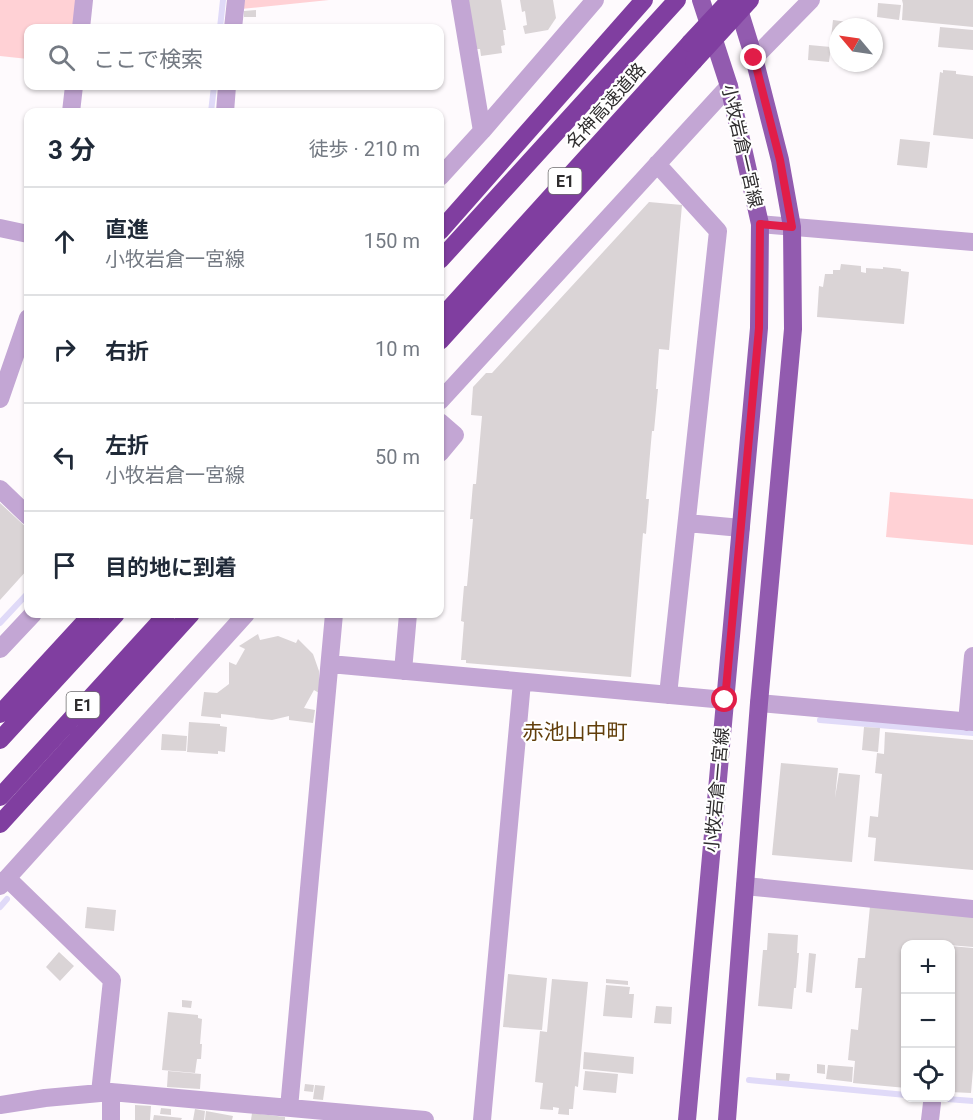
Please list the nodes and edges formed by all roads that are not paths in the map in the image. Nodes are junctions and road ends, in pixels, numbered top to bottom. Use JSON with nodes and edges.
{"nodes":[{"id":1,"x":84,"y":0,"type":"edge"},
{"id":2,"x":236,"y":0,"type":"edge"},
{"id":3,"x":460,"y":0,"type":"edge"},
{"id":4,"x":595,"y":0,"type":"edge"},
{"id":5,"x":644,"y":0,"type":"edge"},
{"id":6,"x":701,"y":0,"type":"edge"},
{"id":7,"x":730,"y":0,"type":"edge"},
{"id":8,"x":736,"y":0,"type":"edge"},
{"id":9,"x":750,"y":0,"type":"edge"},
{"id":10,"x":811,"y":0,"type":"edge"},
{"id":11,"x":676,"y":1,"type":"edge"},
{"id":12,"x":81,"y":24,"type":"edge"},
{"id":13,"x":233,"y":24,"type":"edge"},
{"id":14,"x":692,"y":52,"type":"junction"},
{"id":15,"x":754,"y":58,"type":"junction"},
{"id":16,"x":729,"y":86,"type":"junction"},
{"id":17,"x":74,"y":90,"type":"edge"},
{"id":18,"x":227,"y":90,"type":"edge"},
{"id":19,"x":71,"y":108,"type":"edge"},
{"id":20,"x":225,"y":108,"type":"edge"},
{"id":21,"x":482,"y":131,"type":"junction"},
{"id":22,"x":657,"y":164,"type":"junction"},
{"id":23,"x":444,"y":173,"type":"edge"},
{"id":24,"x":760,"y":224,"type":"junction"},
{"id":25,"x":444,"y":226,"type":"edge"},
{"id":26,"x":792,"y":227,"type":"junction"},
{"id":27,"x":0,"y":228,"type":"edge"},
{"id":28,"x":24,"y":233,"type":"edge"},
{"id":29,"x":973,"y":242,"type":"edge"},
{"id":30,"x":444,"y":256,"type":"edge"},
{"id":31,"x":444,"y":315,"type":"edge"},
{"id":32,"x":24,"y":330,"type":"edge"},
{"id":33,"x":444,"y":336,"type":"edge"},
{"id":34,"x":444,"y":397,"type":"edge"},
{"id":35,"x":0,"y":399,"type":"edge"},
{"id":36,"x":444,"y":425,"type":"edge"},
{"id":37,"x":444,"y":448,"type":"edge"},
{"id":38,"x":0,"y":489,"type":"edge"},
{"id":39,"x":24,"y":512,"type":"edge"},
{"id":40,"x":687,"y":523,"type":"junction"},
{"id":41,"x":741,"y":528,"type":"junction"},
{"id":42,"x":29,"y":618,"type":"edge"},
{"id":43,"x":88,"y":618,"type":"edge"},
{"id":44,"x":112,"y":618,"type":"edge"},
{"id":45,"x":163,"y":618,"type":"edge"},
{"id":46,"x":187,"y":618,"type":"edge"},
{"id":47,"x":242,"y":618,"type":"edge"},
{"id":48,"x":334,"y":618,"type":"edge"},
{"id":49,"x":408,"y":618,"type":"edge"},
{"id":50,"x":0,"y":649,"type":"edge"},
{"id":51,"x":973,"y":656,"type":"edge"},
{"id":52,"x":330,"y":664,"type":"junction"},
{"id":53,"x":403,"y":671,"type":"junction"},
{"id":54,"x":522,"y":682,"type":"junction"},
{"id":55,"x":668,"y":695,"type":"junction"},
{"id":56,"x":725,"y":700,"type":"junction"},
{"id":57,"x":759,"y":703,"type":"junction"},
{"id":58,"x":0,"y":714,"type":"edge"},
{"id":59,"x":970,"y":722,"type":"edge"},
{"id":60,"x":0,"y":740,"type":"edge"},
{"id":61,"x":0,"y":797,"type":"edge"},
{"id":62,"x":0,"y":824,"type":"edge"},
{"id":63,"x":4,"y":882,"type":"edge"},
{"id":64,"x":745,"y":886,"type":"junction"},
{"id":65,"x":973,"y":909,"type":"edge"},
{"id":66,"x":106,"y":1093,"type":"junction"},
{"id":67,"x":0,"y":1105,"type":"edge"},
{"id":68,"x":289,"y":1108,"type":"junction"},
{"id":69,"x":366,"y":1118,"type":"edge"},
{"id":70,"x":111,"y":1120,"type":"edge"},
{"id":71,"x":425,"y":1120,"type":"edge"},
{"id":72,"x":482,"y":1120,"type":"edge"},
{"id":73,"x":687,"y":1120,"type":"edge"},
{"id":74,"x":727,"y":1120,"type":"edge"}],
"edges":[{"from":1,"to":12,"type":"street"},
{"from":2,"to":13,"type":"street"},
{"from":3,"to":21,"type":"street"},
{"from":4,"to":21,"type":"street"},
{"from":5,"to":25,"type":"highway"},
{"from":6,"to":16,"type":"main road","name":"小牧岩倉一宮線"},
{"from":7,"to":14,"type":"highway","name":"名神高速道路","number":"E1","bridge":true},
{"from":8,"to":15,"type":"main road","name":"小牧岩倉一宮線"},
{"from":9,"to":14,"type":"highway","bridge":true},
{"from":10,"to":15,"type":"street"},
{"from":11,"to":30,"type":"highway","name":"名神高速道路","number":"E1"},
{"from":14,"to":31,"type":"highway","name":"名神高速道路","number":"E1"},
{"from":14,"to":33,"type":"highway"},
{"from":15,"to":26,"type":"main road","name":"小牧岩倉一宮線"},
{"from":16,"to":22,"type":"street"},
{"from":16,"to":24,"type":"main road","name":"小牧岩倉一宮線"},
{"from":17,"to":19,"type":"street"},
{"from":18,"to":20,"type":"street"},
{"from":21,"to":23,"type":"street"},
{"from":22,"to":34,"type":"street"},
{"from":22,"to":40,"type":"street"},
{"from":24,"to":26,"type":"street"},
{"from":24,"to":41,"type":"main road","name":"小牧岩倉一宮線"},
{"from":26,"to":29,"type":"street"},
{"from":26,"to":57,"type":"main road","name":"小牧岩倉一宮線"},
{"from":27,"to":28,"type":"street"},
{"from":32,"to":35,"type":"street"},
{"from":36,"to":37,"type":"street"},
{"from":38,"to":39,"type":"street"},
{"from":40,"to":41,"type":"street"},
{"from":40,"to":55,"type":"street"},
{"from":41,"to":56,"type":"main road","name":"小牧岩倉一宮線"},
{"from":42,"to":50,"type":"street"},
{"from":43,"to":58,"type":"highway"},
{"from":44,"to":60,"type":"highway","number":"E1"},
{"from":45,"to":61,"type":"highway","number":"E1"},
{"from":46,"to":62,"type":"highway"},
{"from":47,"to":63,"type":"street"},
{"from":48,"to":52,"type":"street"},
{"from":49,"to":53,"type":"street"},
{"from":51,"to":59,"type":"street"},
{"from":52,"to":53,"type":"street"},
{"from":52,"to":68,"type":"street"},
{"from":53,"to":54,"type":"street"},
{"from":54,"to":55,"type":"street"},
{"from":54,"to":72,"type":"street"},
{"from":55,"to":56,"type":"street"},
{"from":56,"to":73,"type":"main road","name":"小牧岩倉一宮線"},
{"from":57,"to":59,"type":"street"},
{"from":57,"to":64,"type":"main road","name":"小牧岩倉一宮線"},
{"from":63,"to":66,"type":"street"},
{"from":64,"to":65,"type":"street"},
{"from":64,"to":74,"type":"main road","name":"小牧岩倉一宮線"},
{"from":66,"to":67,"type":"street"},
{"from":66,"to":68,"type":"street"},
{"from":66,"to":70,"type":"street"},
{"from":68,"to":69,"type":"street"},
{"from":69,"to":71,"type":"street"}]}
